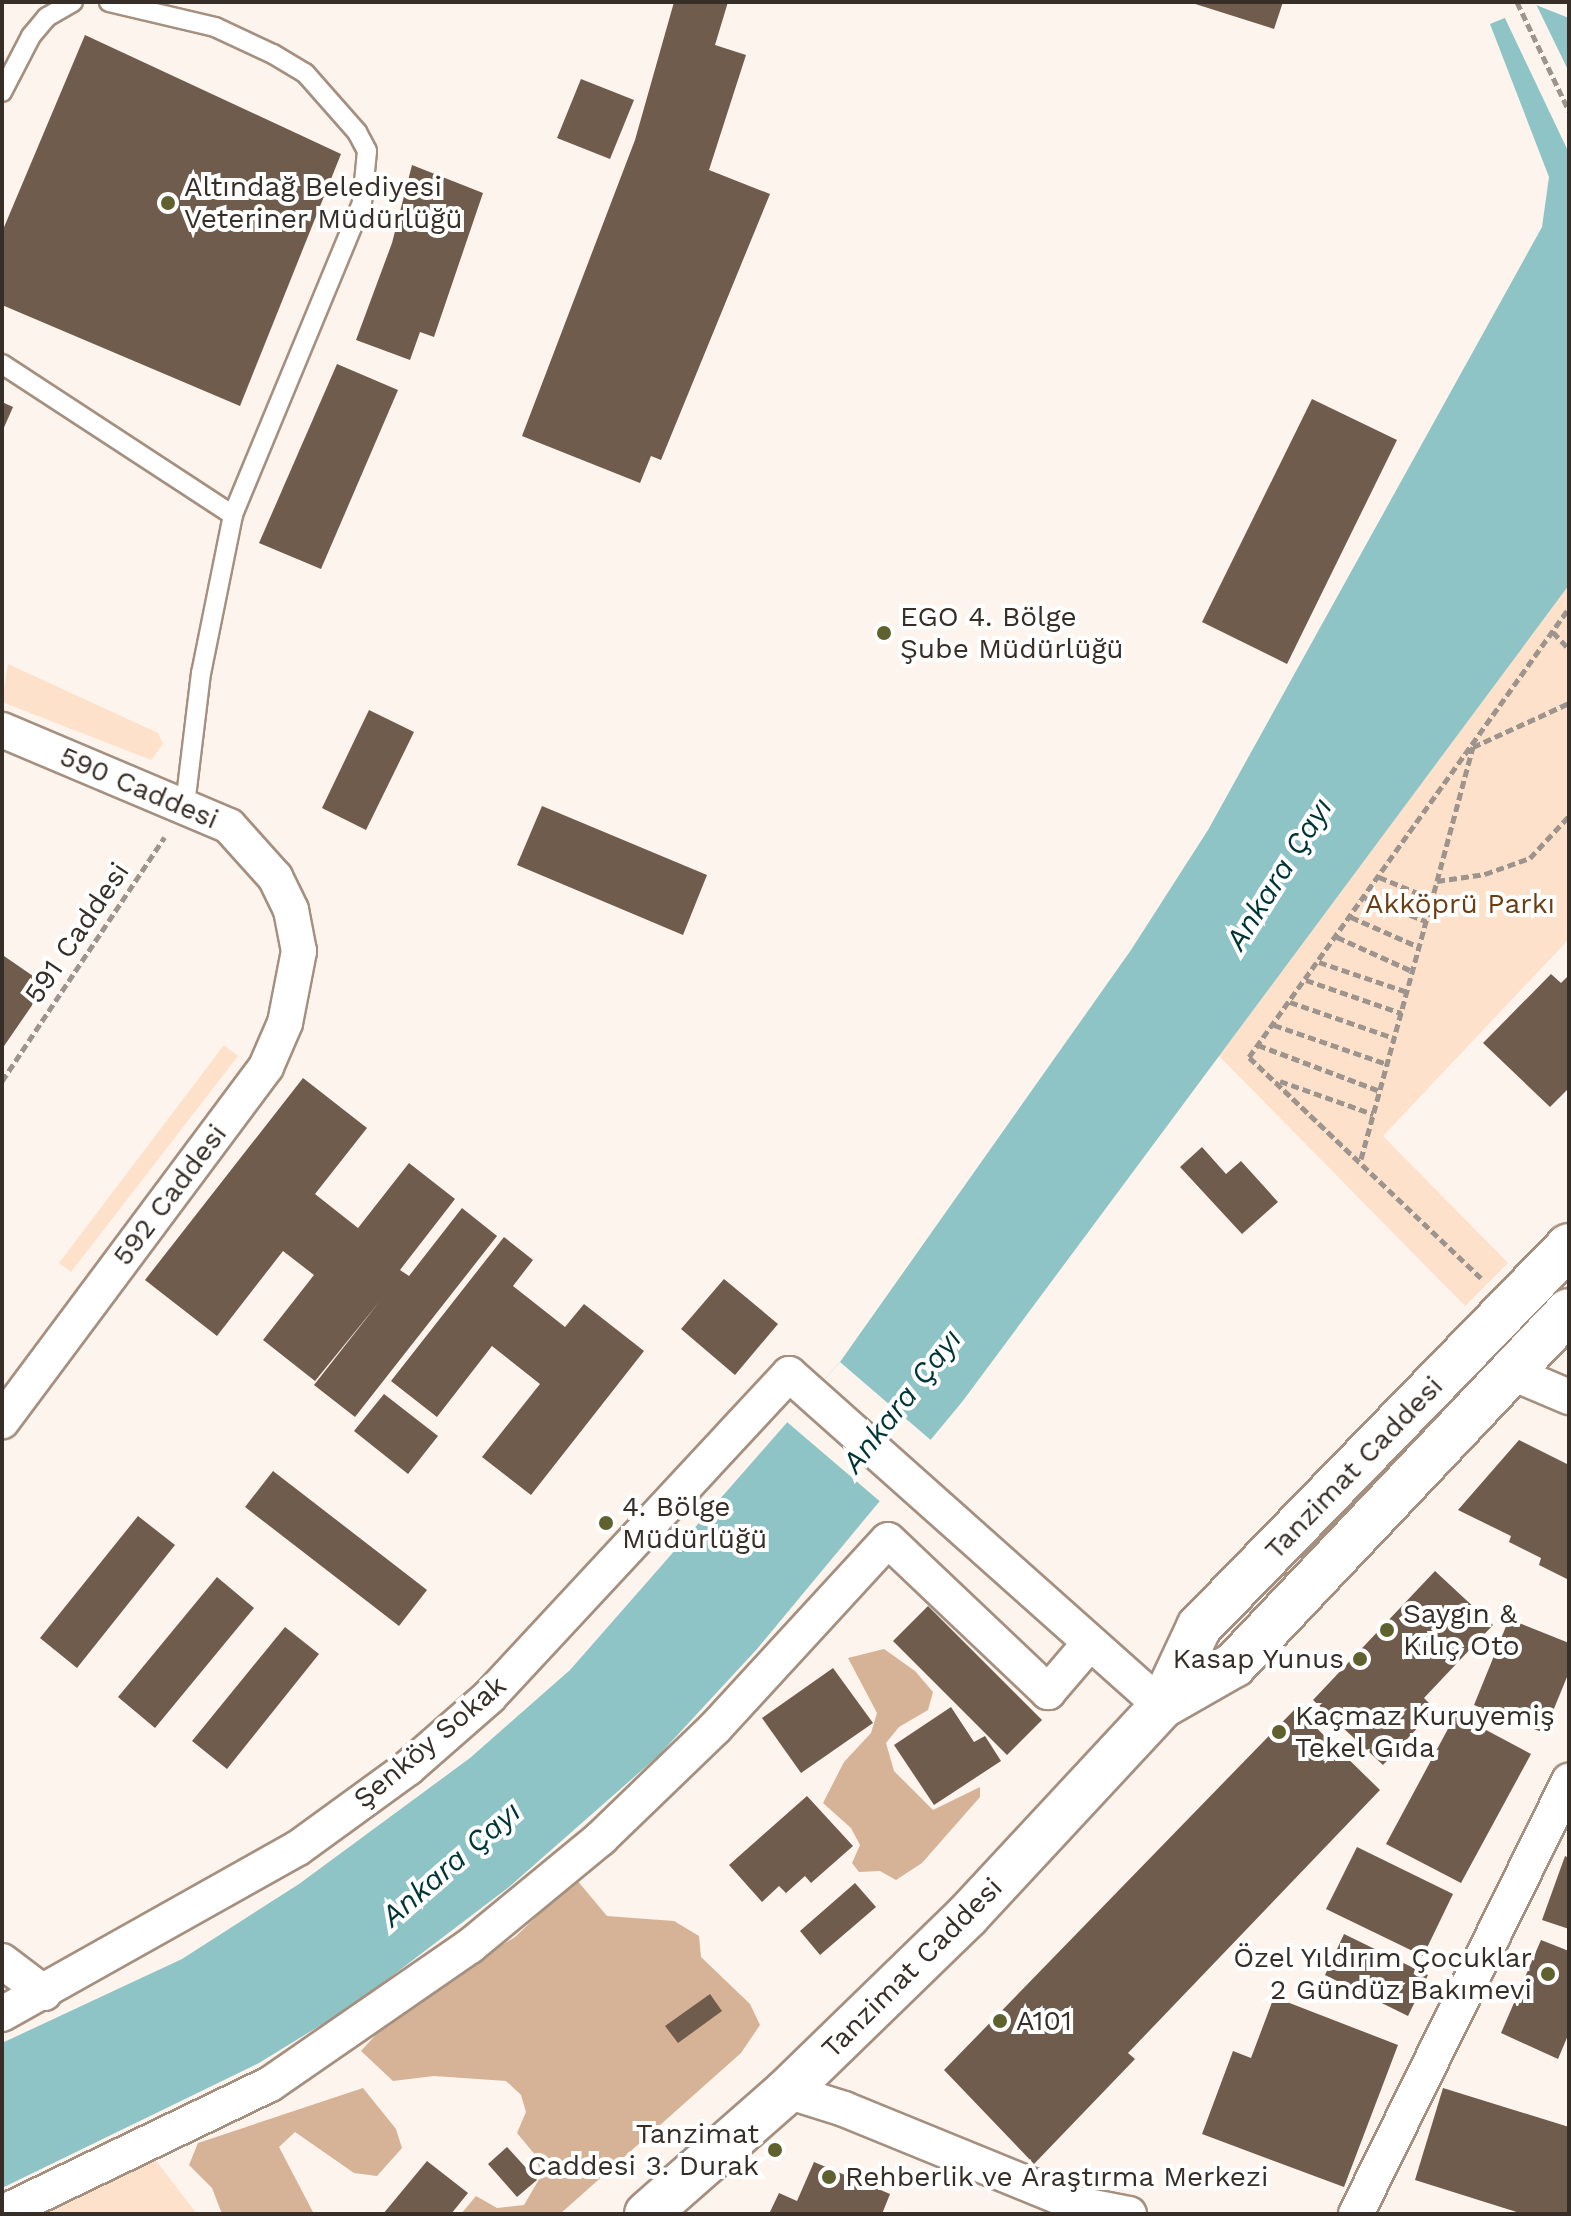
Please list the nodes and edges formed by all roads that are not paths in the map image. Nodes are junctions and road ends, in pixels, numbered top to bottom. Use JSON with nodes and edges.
{"nodes":[{"id":1,"x":73,"y":2,"type":"edge"},
{"id":2,"x":109,"y":2,"type":"edge"},
{"id":3,"x":2,"y":92,"type":"edge"},
{"id":4,"x":2,"y":364,"type":"edge"},
{"id":5,"x":233,"y":515,"type":"junction"},
{"id":6,"x":2,"y":730,"type":"edge"},
{"id":7,"x":185,"y":806,"type":"junction"},
{"id":8,"x":299,"y":951,"type":"joint"},
{"id":9,"x":1569,"y":1246,"type":"edge"},
{"id":10,"x":1569,"y":1311,"type":"edge"},
{"id":11,"x":1510,"y":1372,"type":"junction"},
{"id":12,"x":1569,"y":1397,"type":"edge"},
{"id":13,"x":2,"y":1421,"type":"edge"},
{"id":14,"x":1089,"y":1644,"type":"junction"},
{"id":15,"x":1162,"y":1706,"type":"junction"},
{"id":16,"x":1569,"y":1781,"type":"edge"},
{"id":17,"x":2,"y":1961,"type":"edge"},
{"id":18,"x":44,"y":1993,"type":"junction"},
{"id":19,"x":2,"y":2014,"type":"edge"},
{"id":20,"x":787,"y":2091,"type":"junction"},
{"id":21,"x":1076,"y":2209,"type":"edge"},
{"id":22,"x":2,"y":2213,"type":"edge"},
{"id":23,"x":647,"y":2214,"type":"edge"},
{"id":24,"x":1129,"y":2214,"type":"edge"},
{"id":25,"x":1356,"y":2214,"type":"edge"}],
"edges":[{"from":1,"to":3,"type":"lane"},
{"from":2,"to":5,"type":"lane"},
{"from":4,"to":5,"type":"lane"},
{"from":5,"to":7,"type":"lane"},
{"from":6,"to":7,"type":"street","name":"590 Caddesi"},
{"from":7,"to":8,"type":"street","name":"590 Caddesi"},
{"from":8,"to":13,"type":"street","name":"592 Caddesi"},
{"from":9,"to":15,"type":"main road","name":"Tanzimat Caddesi"},
{"from":10,"to":11,"type":"main road","name":"Tanzimat Caddesi"},
{"from":11,"to":12,"type":"street"},
{"from":11,"to":15,"type":"main road","name":"Tanzimat Caddesi"},
{"from":14,"to":15,"type":"street"},
{"from":14,"to":18,"type":"street","name":"Şenköy Sokak"},
{"from":14,"to":22,"type":"street"},
{"from":15,"to":20,"type":"main road","name":"Tanzimat Caddesi"},
{"from":16,"to":25,"type":"street"},
{"from":17,"to":18,"type":"street"},
{"from":18,"to":19,"type":"street","name":"Şenköy Sokak"},
{"from":20,"to":21,"type":"street"},
{"from":20,"to":23,"type":"main road","name":"Tanzimat Caddesi"},
{"from":21,"to":24,"type":"street"}]}
